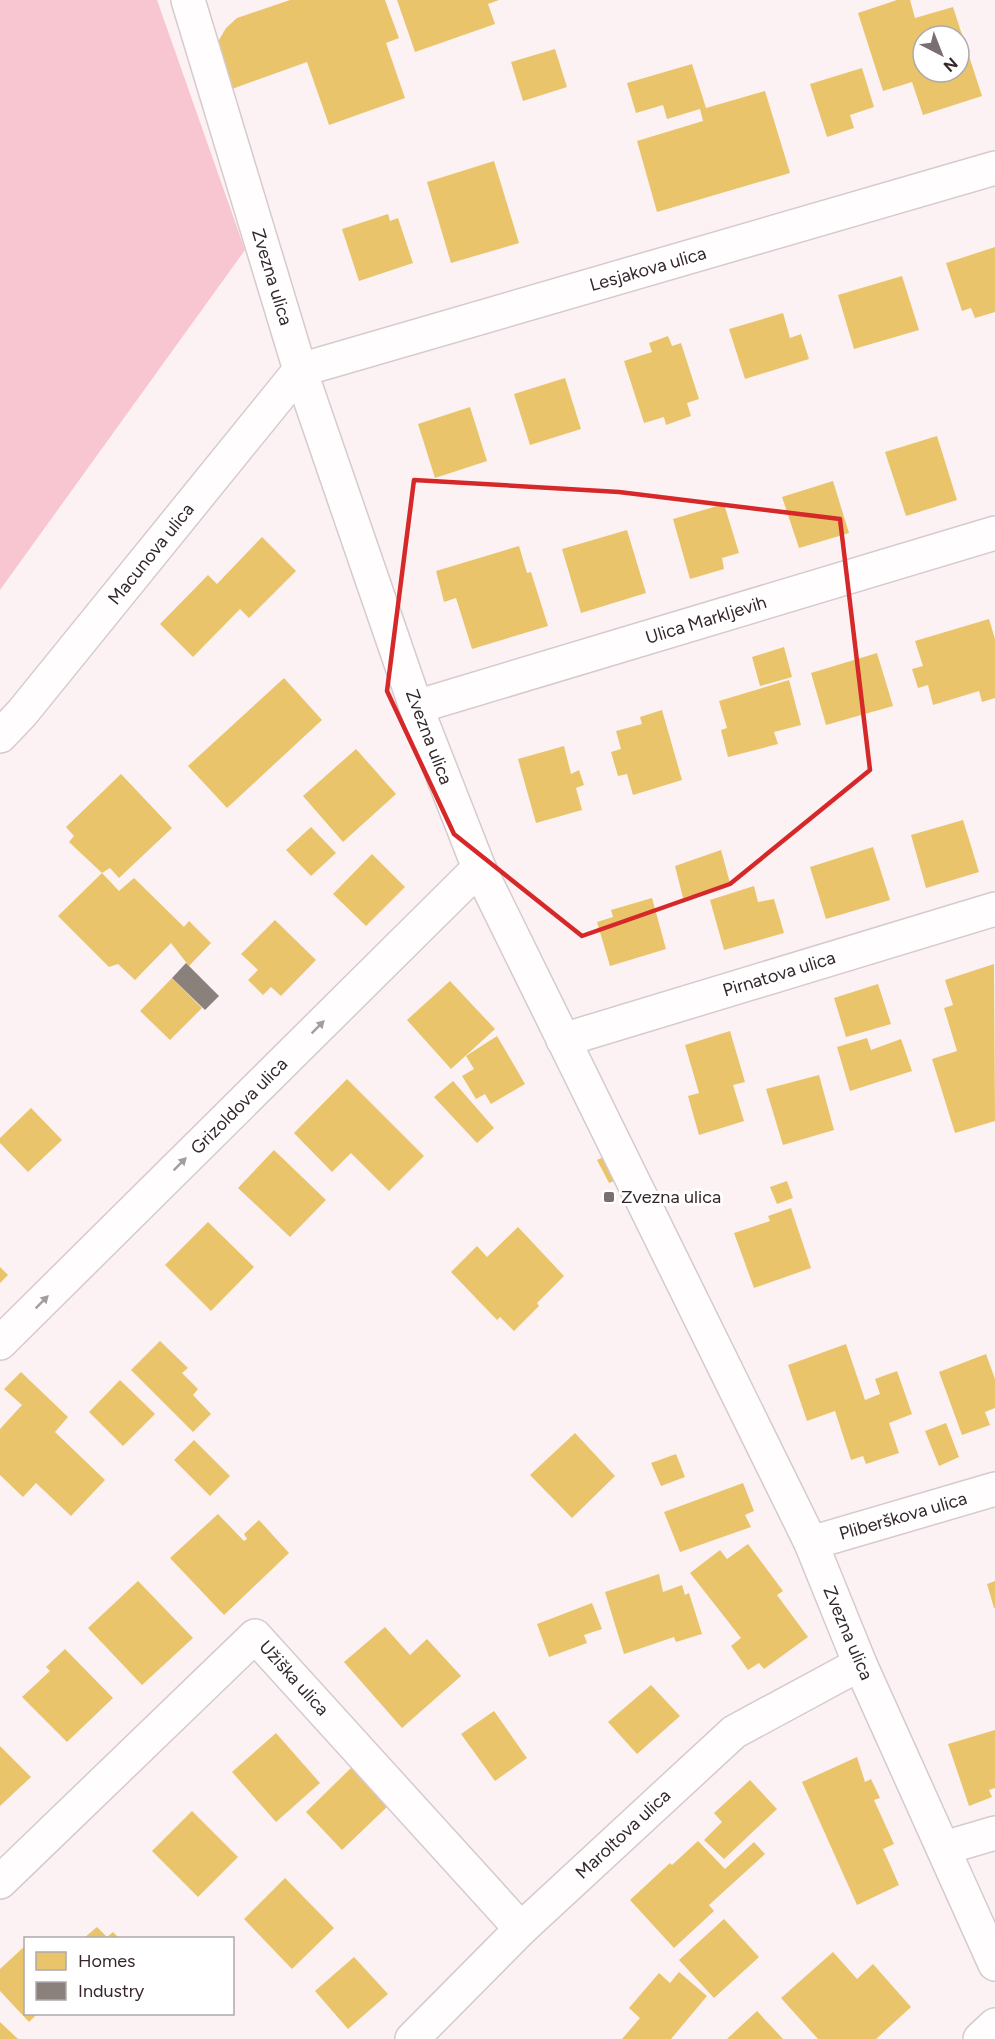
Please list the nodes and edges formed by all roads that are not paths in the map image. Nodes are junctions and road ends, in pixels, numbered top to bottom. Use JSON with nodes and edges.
{"nodes":[{"id":1,"x":188,"y":0,"type":"edge"},
{"id":2,"x":995,"y":168,"type":"edge"},
{"id":3,"x":300,"y":370,"type":"junction"},
{"id":4,"x":995,"y":533,"type":"edge"},
{"id":5,"x":416,"y":707,"type":"junction"},
{"id":6,"x":0,"y":736,"type":"edge"},
{"id":7,"x":479,"y":868,"type":"junction"},
{"id":8,"x":995,"y":909,"type":"edge"},
{"id":9,"x":563,"y":1040,"type":"junction"},
{"id":10,"x":0,"y":1343,"type":"edge"},
{"id":11,"x":995,"y":1488,"type":"edge"},
{"id":12,"x":811,"y":1542,"type":"junction"},
{"id":13,"x":860,"y":1664,"type":"junction"},
{"id":14,"x":995,"y":1833,"type":"edge"},
{"id":15,"x":944,"y":1848,"type":"junction"},
{"id":16,"x":0,"y":1882,"type":"edge"},
{"id":17,"x":521,"y":1929,"type":"junction"},
{"id":18,"x":995,"y":1964,"type":"edge"},
{"id":19,"x":995,"y":2025,"type":"edge"},
{"id":20,"x":412,"y":2039,"type":"edge"},
{"id":21,"x":980,"y":2039,"type":"edge"}],
"edges":[{"from":1,"to":3,"type":"street","name":"Zvezna ulica"},
{"from":2,"to":3,"type":"street","name":"Lesjakova ulica"},
{"from":3,"to":5,"type":"street","name":"Zvezna ulica"},
{"from":3,"to":6,"type":"street","name":"Macunova ulica"},
{"from":4,"to":5,"type":"street","name":"Ulica Markljevih"},
{"from":5,"to":7,"type":"street","name":"Zvezna ulica"},
{"from":7,"to":9,"type":"street","name":"Zvezna ulica"},
{"from":10,"to":7,"type":"street","name":"Grizoldova ulica","one_way":true},
{"from":8,"to":9,"type":"street","name":"Pirnatova ulica"},
{"from":9,"to":12,"type":"street","name":"Zvezna ulica"},
{"from":11,"to":12,"type":"street","name":"Pliberškova ulica"},
{"from":12,"to":13,"type":"street","name":"Zvezna ulica"},
{"from":13,"to":15,"type":"street","name":"Zvezna ulica"},
{"from":13,"to":17,"type":"street","name":"Maroltova ulica"},
{"from":14,"to":15,"type":"street"},
{"from":15,"to":18,"type":"street","name":"Zvezna ulica"},
{"from":16,"to":17,"type":"street","name":"Užiška ulica"},
{"from":17,"to":20,"type":"street","name":"Maroltova ulica"},
{"from":19,"to":21,"type":"street"}]}
